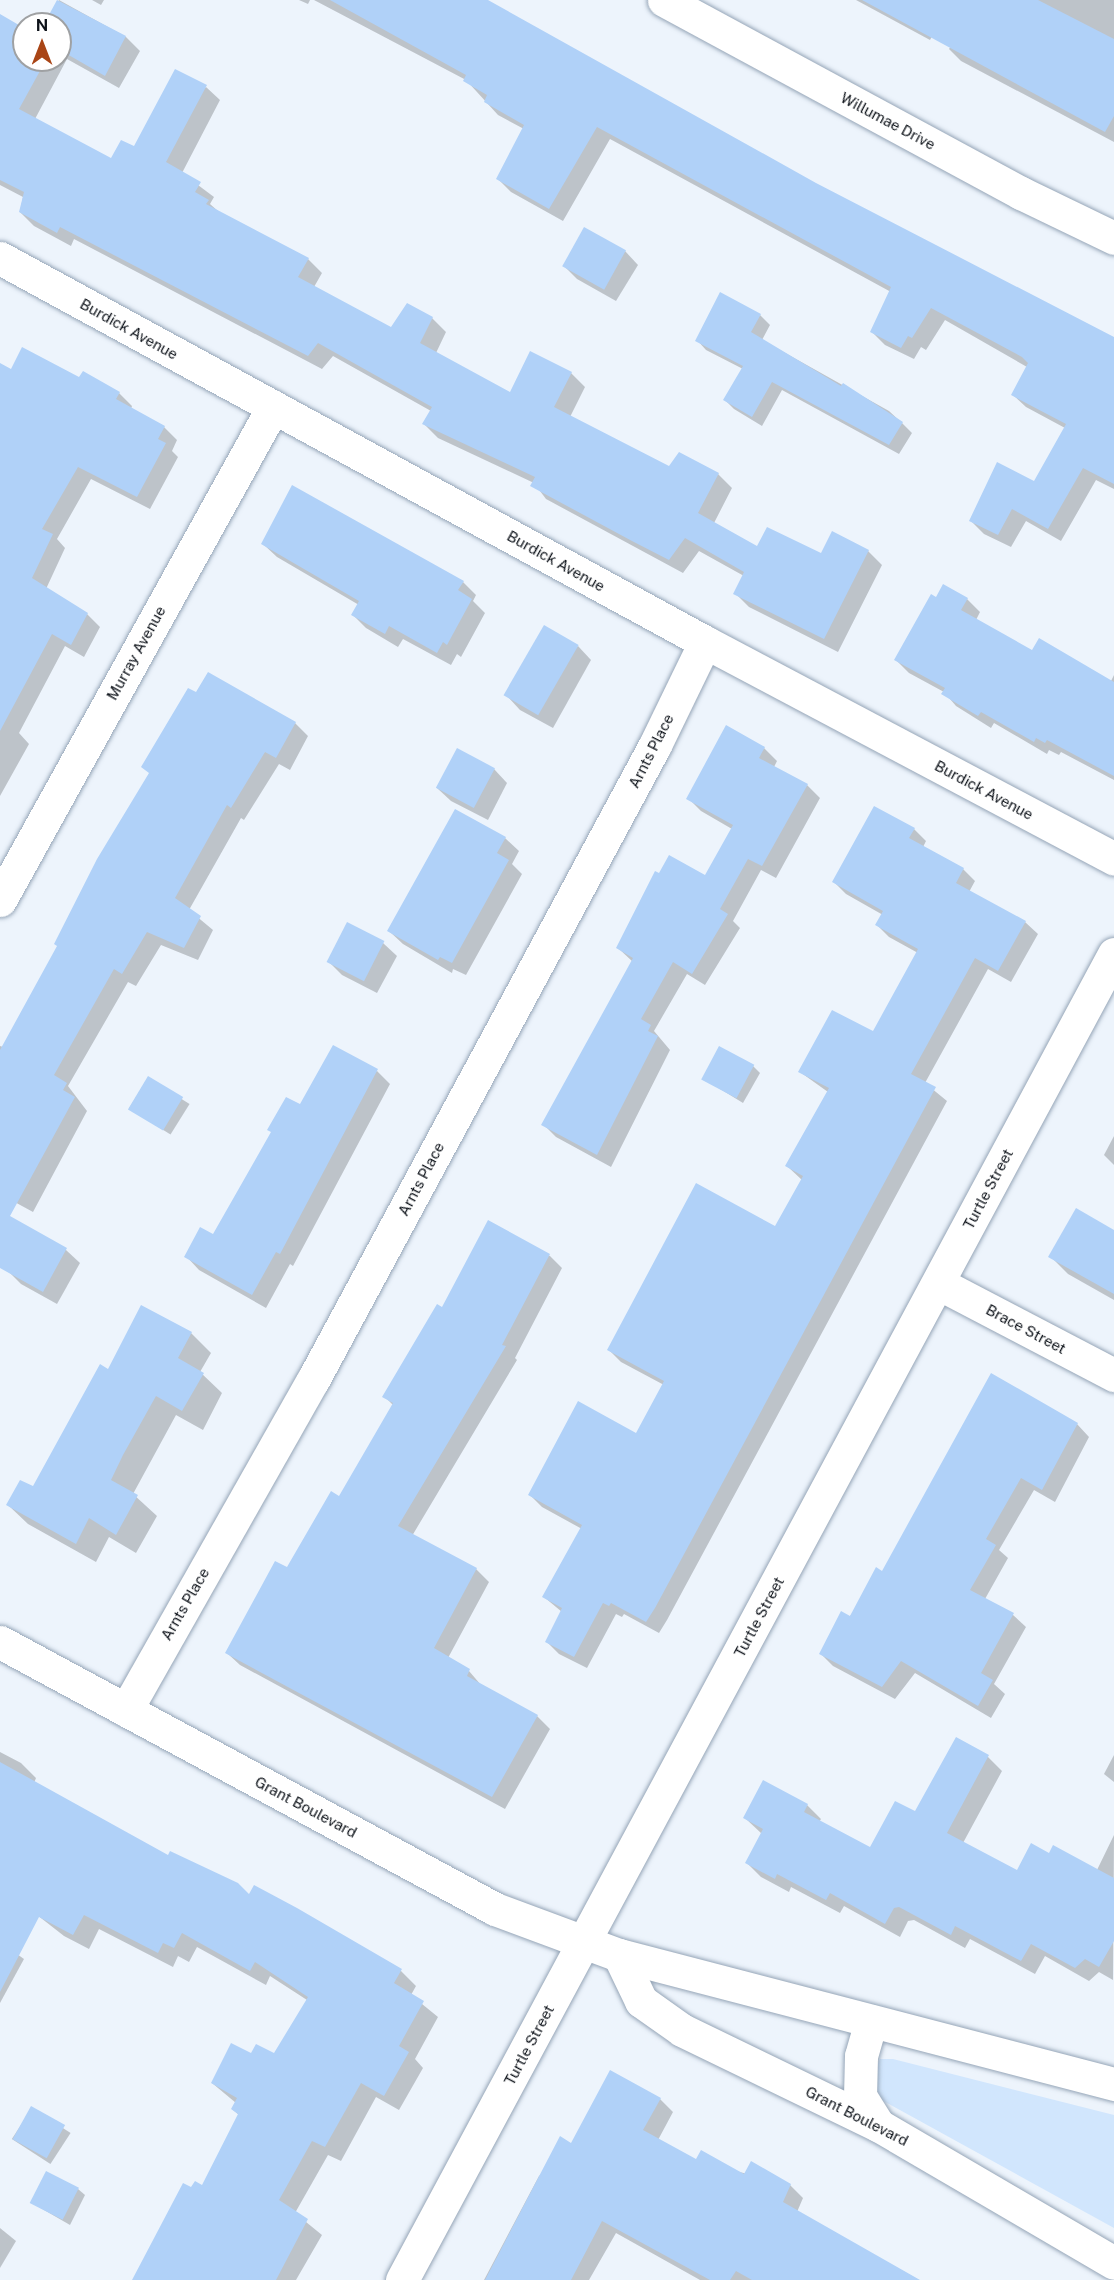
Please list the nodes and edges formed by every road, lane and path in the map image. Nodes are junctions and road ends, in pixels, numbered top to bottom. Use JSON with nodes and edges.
{"nodes":[{"id":1,"x":664,"y":0,"type":"edge"},
{"id":2,"x":1114,"y":238,"type":"edge"},
{"id":3,"x":0,"y":258,"type":"edge"},
{"id":4,"x":273,"y":407,"type":"junction"},
{"id":5,"x":705,"y":642,"type":"junction"},
{"id":6,"x":1114,"y":859,"type":"edge"},
{"id":7,"x":0,"y":900,"type":"edge"},
{"id":8,"x":1114,"y":954,"type":"edge"},
{"id":9,"x":938,"y":1283,"type":"junction"},
{"id":10,"x":1114,"y":1375,"type":"edge"},
{"id":11,"x":0,"y":1642,"type":"edge"},
{"id":12,"x":126,"y":1710,"type":"junction"},
{"id":13,"x":585,"y":1943,"type":"junction"},
{"id":14,"x":619,"y":1955,"type":"junction"},
{"id":15,"x":871,"y":2021,"type":"junction"},
{"id":16,"x":1114,"y":2084,"type":"edge"},
{"id":17,"x":878,"y":2125,"type":"junction"},
{"id":18,"x":1114,"y":2263,"type":"edge"},
{"id":19,"x":402,"y":2280,"type":"edge"}],
"edges":[{"from":1,"to":2,"type":"street","name":"Willumae Drive"},
{"from":3,"to":4,"type":"street","name":"Burdick Avenue"},
{"from":4,"to":5,"type":"street","name":"Burdick Avenue"},
{"from":4,"to":7,"type":"street","name":"Murray Avenue"},
{"from":5,"to":6,"type":"street","name":"Burdick Avenue"},
{"from":5,"to":12,"type":"street","name":"Arnts Place"},
{"from":8,"to":9,"type":"street","name":"Turtle Street"},
{"from":9,"to":10,"type":"street","name":"Brace Street"},
{"from":9,"to":13,"type":"street","name":"Turtle Street"},
{"from":11,"to":12,"type":"street","name":"Grant Boulevard"},
{"from":12,"to":13,"type":"street","name":"Grant Boulevard"},
{"from":13,"to":14,"type":"street","name":"Grant Boulevard"},
{"from":13,"to":19,"type":"street","name":"Turtle Street"},
{"from":14,"to":15,"type":"street","name":"Grant Boulevard"},
{"from":14,"to":17,"type":"street","name":"Grant Boulevard"},
{"from":15,"to":16,"type":"street","name":"Grant Boulevard"},
{"from":15,"to":17,"type":"street"},
{"from":17,"to":18,"type":"street","name":"Grant Boulevard"}]}
